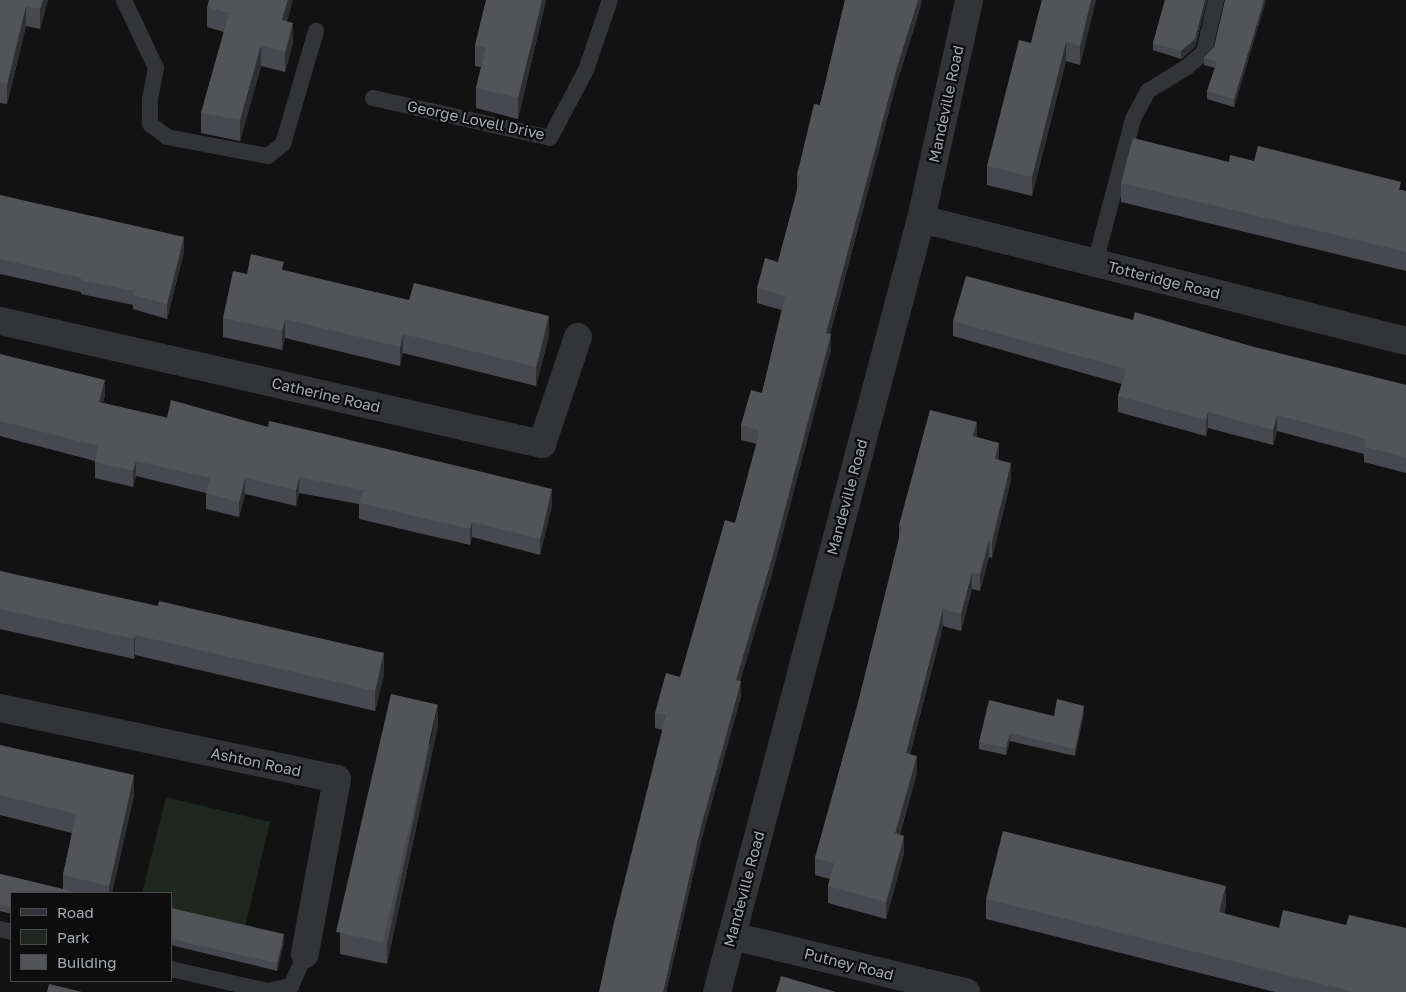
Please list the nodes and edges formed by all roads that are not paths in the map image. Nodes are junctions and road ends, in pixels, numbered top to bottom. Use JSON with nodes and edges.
{"nodes":[{"id":1,"x":124,"y":0,"type":"edge"},
{"id":2,"x":610,"y":0,"type":"edge"},
{"id":3,"x":969,"y":0,"type":"edge"},
{"id":4,"x":1216,"y":0,"type":"edge"},
{"id":5,"x":316,"y":31,"type":"dead end"},
{"id":6,"x":373,"y":98,"type":"dead end"},
{"id":7,"x":921,"y":218,"type":"junction"},
{"id":8,"x":1095,"y":263,"type":"junction"},
{"id":9,"x":0,"y":321,"type":"edge"},
{"id":10,"x":578,"y":337,"type":"dead end"},
{"id":11,"x":1406,"y":341,"type":"edge"},
{"id":12,"x":0,"y":708,"type":"edge"},
{"id":13,"x":732,"y":936,"type":"junction"},
{"id":14,"x":305,"y":954,"type":"joint"},
{"id":15,"x":172,"y":969,"type":"edge"},
{"id":16,"x":717,"y":992,"type":"edge"},
{"id":17,"x":966,"y":992,"type":"edge"}],
"edges":[{"from":1,"to":5,"type":"lane"},
{"from":2,"to":6,"type":"lane","name":"George Lovell Drive"},
{"from":3,"to":7,"type":"street","name":"Mandeville Road"},
{"from":4,"to":8,"type":"lane"},
{"from":7,"to":8,"type":"street","name":"Totteridge Road"},
{"from":7,"to":13,"type":"street","name":"Mandeville Road"},
{"from":8,"to":11,"type":"street","name":"Totteridge Road"},
{"from":9,"to":10,"type":"street","name":"Catherine Road"},
{"from":12,"to":14,"type":"street","name":"Ashton Road"},
{"from":13,"to":16,"type":"street","name":"Mandeville Road"},
{"from":13,"to":17,"type":"street","name":"Putney Road"},
{"from":14,"to":15,"type":"lane"}]}
